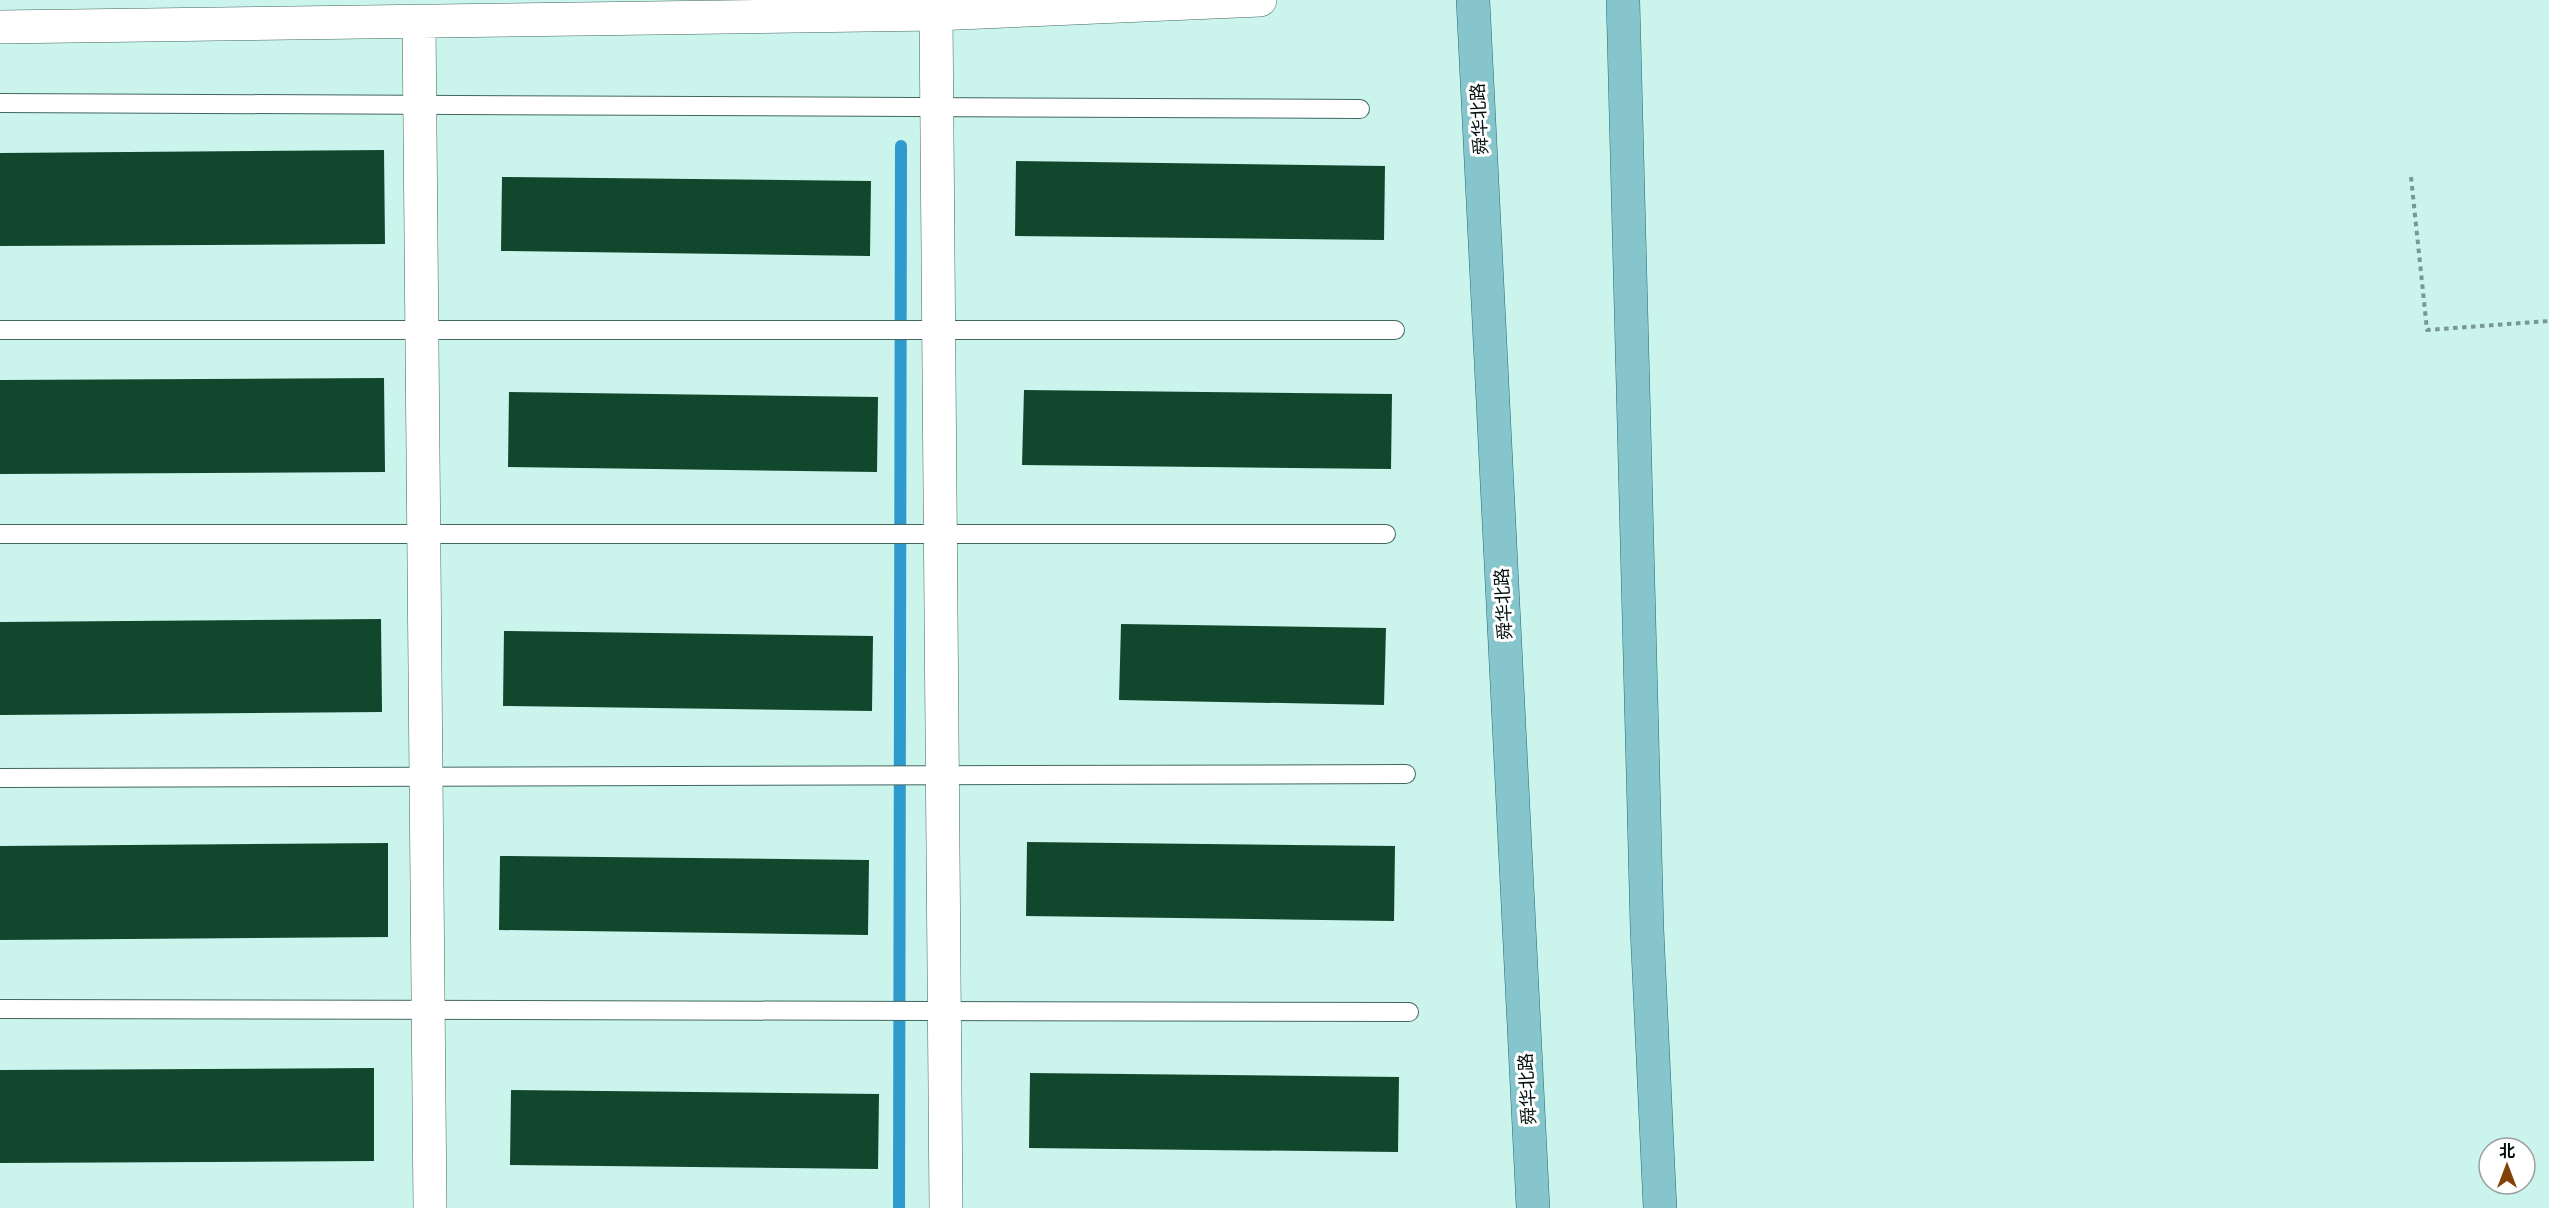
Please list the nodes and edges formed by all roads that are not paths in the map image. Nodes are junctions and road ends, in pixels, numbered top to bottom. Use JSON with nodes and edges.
{"nodes":[{"id":1,"x":1260,"y":0,"type":"edge"},
{"id":2,"x":1473,"y":0,"type":"edge"},
{"id":3,"x":1623,"y":0,"type":"edge"},
{"id":4,"x":939,"y":7,"type":"edge"},
{"id":5,"x":416,"y":11,"type":"edge"},
{"id":6,"x":0,"y":27,"type":"edge"},
{"id":7,"x":0,"y":103,"type":"edge"},
{"id":8,"x":420,"y":105,"type":"junction"},
{"id":9,"x":937,"y":107,"type":"junction"},
{"id":10,"x":1360,"y":109,"type":"dead end"},
{"id":11,"x":0,"y":330,"type":"edge"},
{"id":12,"x":422,"y":330,"type":"junction"},
{"id":13,"x":929,"y":330,"type":"junction"},
{"id":14,"x":1395,"y":330,"type":"dead end"},
{"id":15,"x":0,"y":534,"type":"edge"},
{"id":16,"x":424,"y":534,"type":"junction"},
{"id":17,"x":930,"y":534,"type":"junction"},
{"id":18,"x":1386,"y":534,"type":"dead end"},
{"id":19,"x":1406,"y":774,"type":"dead end"},
{"id":20,"x":931,"y":776,"type":"junction"},
{"id":21,"x":426,"y":777,"type":"junction"},
{"id":22,"x":0,"y":778,"type":"edge"},
{"id":23,"x":0,"y":1009,"type":"edge"},
{"id":24,"x":428,"y":1010,"type":"junction"},
{"id":25,"x":932,"y":1011,"type":"junction"},
{"id":26,"x":1409,"y":1012,"type":"dead end"},
{"id":27,"x":430,"y":1208,"type":"edge"},
{"id":28,"x":946,"y":1208,"type":"edge"},
{"id":29,"x":1533,"y":1208,"type":"edge"},
{"id":30,"x":1660,"y":1208,"type":"edge"}],
"edges":[{"from":1,"to":4,"type":"street"},
{"from":2,"to":29,"type":"main road","name":"舜华北路"},
{"from":3,"to":30,"type":"main road"},
{"from":4,"to":5,"type":"street"},
{"from":4,"to":9,"type":"street"},
{"from":5,"to":6,"type":"street"},
{"from":5,"to":8,"type":"street"},
{"from":7,"to":8,"type":"lane"},
{"from":8,"to":9,"type":"lane"},
{"from":8,"to":12,"type":"street"},
{"from":9,"to":10,"type":"lane"},
{"from":9,"to":13,"type":"street"},
{"from":11,"to":12,"type":"lane"},
{"from":12,"to":13,"type":"lane"},
{"from":12,"to":16,"type":"street"},
{"from":13,"to":14,"type":"lane"},
{"from":13,"to":17,"type":"street"},
{"from":15,"to":16,"type":"lane"},
{"from":16,"to":17,"type":"lane"},
{"from":16,"to":21,"type":"street"},
{"from":17,"to":18,"type":"lane"},
{"from":17,"to":20,"type":"street"},
{"from":19,"to":20,"type":"lane"},
{"from":20,"to":21,"type":"lane"},
{"from":20,"to":25,"type":"street"},
{"from":21,"to":22,"type":"lane"},
{"from":21,"to":24,"type":"street"},
{"from":23,"to":24,"type":"lane"},
{"from":24,"to":25,"type":"lane"},
{"from":24,"to":27,"type":"street"},
{"from":25,"to":26,"type":"lane"},
{"from":25,"to":28,"type":"street"}]}
